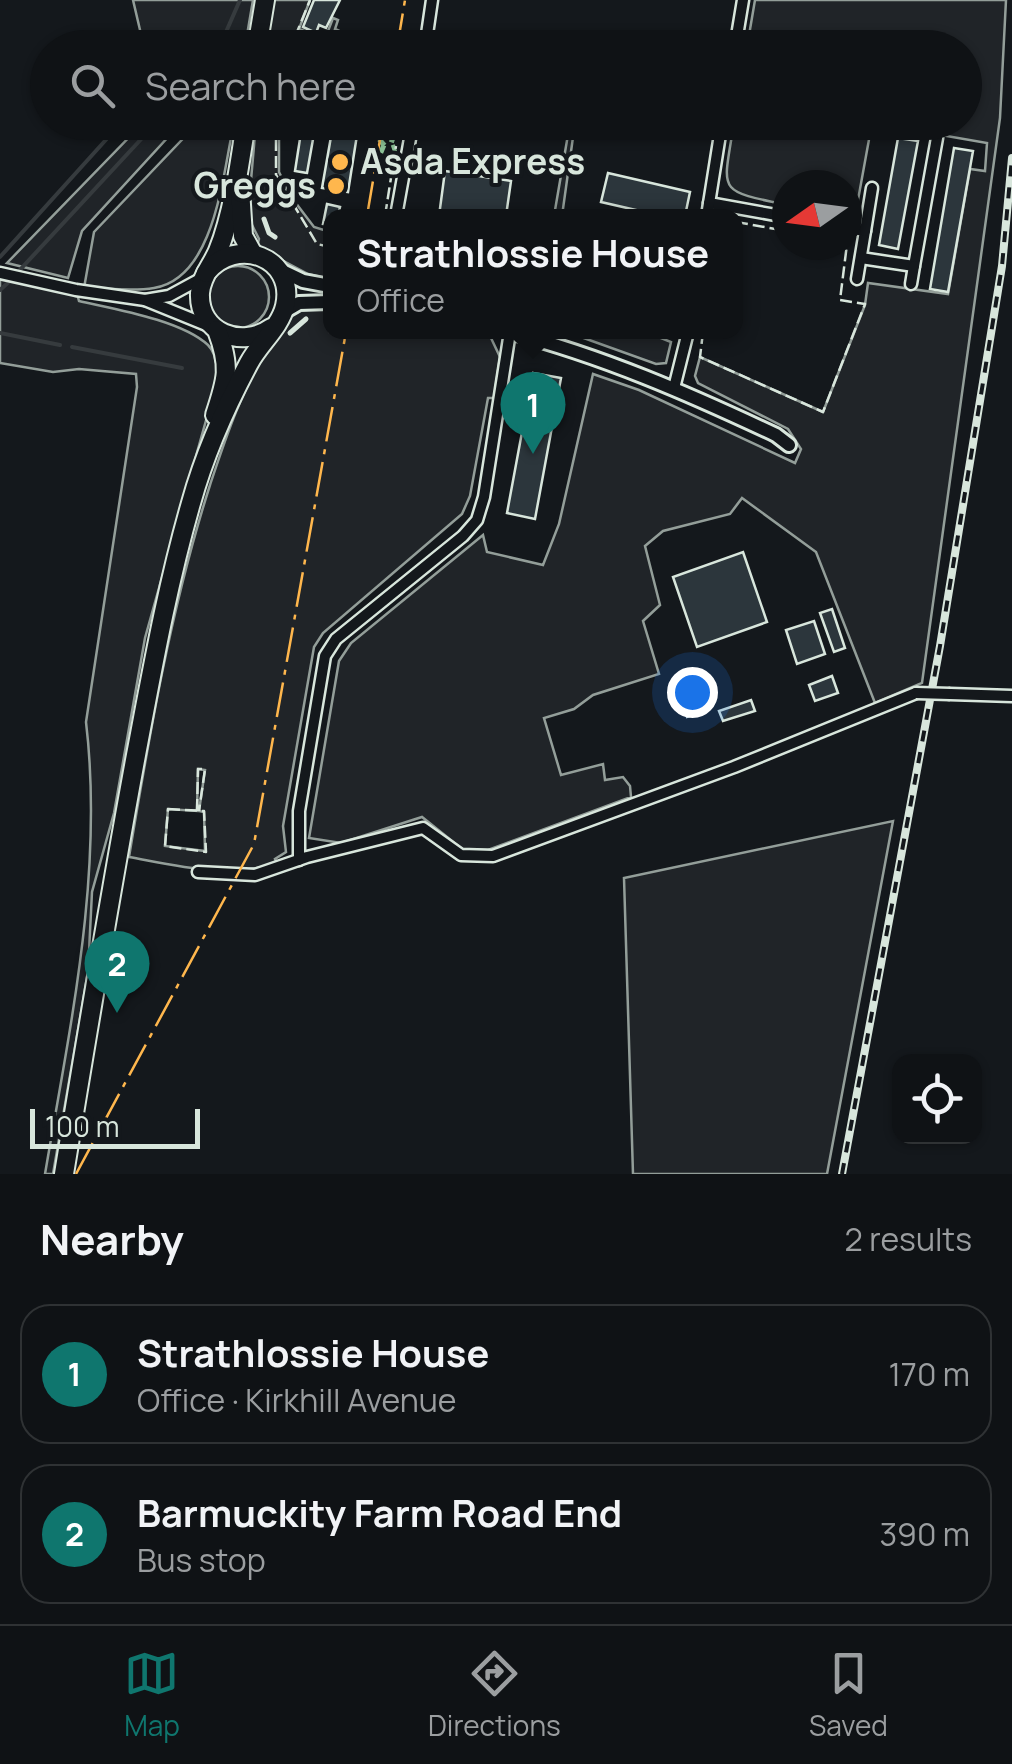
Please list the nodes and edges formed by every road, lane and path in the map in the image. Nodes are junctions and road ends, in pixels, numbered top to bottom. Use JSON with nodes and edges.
{"nodes":[{"id":1,"x":265,"y":0,"type":"edge"},
{"id":2,"x":432,"y":0,"type":"edge"},
{"id":3,"x":744,"y":0,"type":"edge"},
{"id":4,"x":261,"y":30,"type":"edge"},
{"id":5,"x":428,"y":30,"type":"edge"},
{"id":6,"x":738,"y":30,"type":"edge"},
{"id":7,"x":243,"y":140,"type":"edge"},
{"id":8,"x":410,"y":140,"type":"edge"},
{"id":9,"x":719,"y":140,"type":"edge"},
{"id":10,"x":937,"y":140,"type":"edge"},
{"id":11,"x":240,"y":158,"type":"junction"},
{"id":12,"x":872,"y":188,"type":"dead end"},
{"id":13,"x":709,"y":203,"type":"junction"},
{"id":14,"x":397,"y":209,"type":"edge"},
{"id":15,"x":708,"y":209,"type":"edge"},
{"id":16,"x":742,"y":209,"type":"edge"},
{"id":17,"x":743,"y":209,"type":"edge"},
{"id":18,"x":772,"y":214,"type":"edge"},
{"id":19,"x":864,"y":231,"type":"joint"},
{"id":20,"x":862,"y":244,"type":"edge"},
{"id":21,"x":253,"y":254,"type":"junction"},
{"id":22,"x":862,"y":258,"type":"edge"},
{"id":23,"x":860,"y":260,"type":"edge"},
{"id":24,"x":914,"y":266,"type":"junction"},
{"id":25,"x":276,"y":268,"type":"junction"},
{"id":26,"x":0,"y":273,"type":"edge"},
{"id":27,"x":205,"y":275,"type":"junction"},
{"id":28,"x":857,"y":279,"type":"dead end"},
{"id":29,"x":910,"y":284,"type":"dead end"},
{"id":30,"x":323,"y":285,"type":"edge"},
{"id":31,"x":145,"y":300,"type":"junction"},
{"id":32,"x":323,"y":302,"type":"edge"},
{"id":33,"x":282,"y":312,"type":"junction"},
{"id":34,"x":271,"y":328,"type":"junction"},
{"id":35,"x":216,"y":329,"type":"junction"},
{"id":36,"x":508,"y":339,"type":"edge"},
{"id":37,"x":536,"y":339,"type":"edge"},
{"id":38,"x":686,"y":339,"type":"edge"},
{"id":39,"x":674,"y":388,"type":"junction"},
{"id":40,"x":788,"y":445,"type":"dead end"},
{"id":41,"x":207,"y":460,"type":"junction"},
{"id":42,"x":1012,"y":696,"type":"edge"},
{"id":43,"x":299,"y":860,"type":"junction"},
{"id":44,"x":198,"y":872,"type":"dead end"},
{"id":45,"x":64,"y":1174,"type":"edge"}],
"edges":[{"from":1,"to":4,"type":"highway"},
{"from":2,"to":5,"type":"street"},
{"from":3,"to":6,"type":"street"},
{"from":7,"to":11,"type":"highway"},
{"from":8,"to":14,"type":"street"},
{"from":9,"to":13,"type":"street"},
{"from":10,"to":24,"type":"street"},
{"from":11,"to":21,"type":"highway"},
{"from":11,"to":27,"type":"highway"},
{"from":12,"to":19,"type":"street"},
{"from":13,"to":15,"type":"street"},
{"from":13,"to":16,"type":"street"},
{"from":17,"to":18,"type":"street"},
{"from":19,"to":20,"type":"street"},
{"from":21,"to":25,"type":"highway"},
{"from":21,"to":27,"type":"highway"},
{"from":22,"to":24,"type":"street"},
{"from":23,"to":28,"type":"street"},
{"from":24,"to":29,"type":"street"},
{"from":25,"to":30,"type":"street"},
{"from":25,"to":33,"type":"highway"},
{"from":26,"to":31,"type":"street"},
{"from":27,"to":31,"type":"street"},
{"from":27,"to":35,"type":"highway"},
{"from":31,"to":35,"type":"street"},
{"from":32,"to":33,"type":"street"},
{"from":33,"to":34,"type":"highway"},
{"from":34,"to":35,"type":"highway"},
{"from":34,"to":41,"type":"highway"},
{"from":35,"to":41,"type":"highway"},
{"from":36,"to":43,"type":"street"},
{"from":37,"to":39,"type":"street"},
{"from":38,"to":39,"type":"street"},
{"from":39,"to":40,"type":"street"},
{"from":41,"to":45,"type":"highway"},
{"from":42,"to":43,"type":"street","bridge":true},
{"from":43,"to":44,"type":"street"}]}
